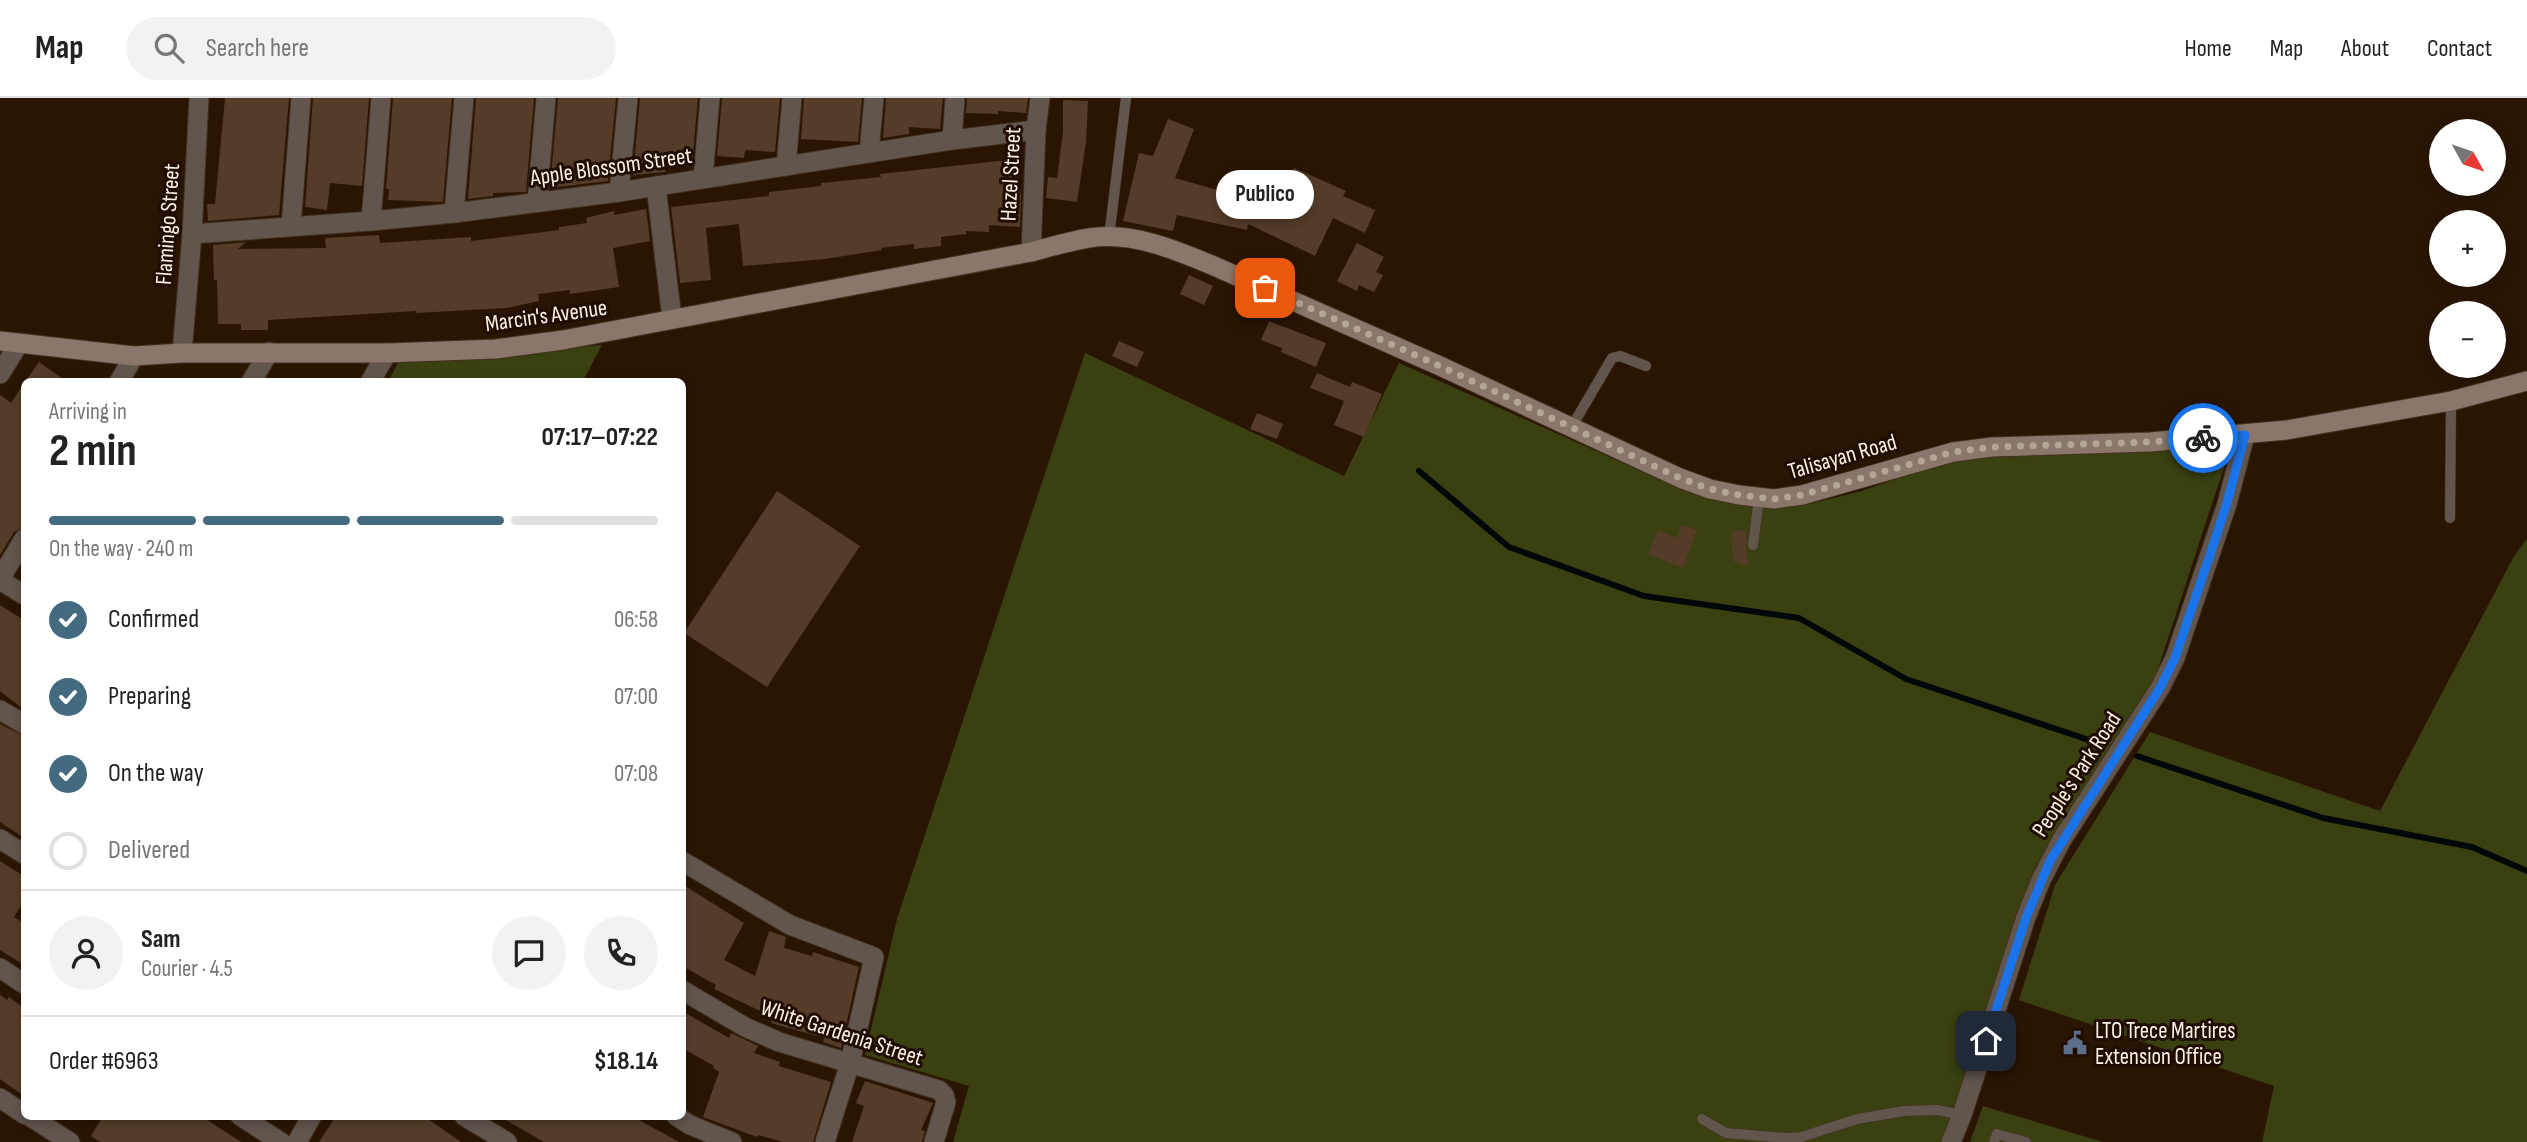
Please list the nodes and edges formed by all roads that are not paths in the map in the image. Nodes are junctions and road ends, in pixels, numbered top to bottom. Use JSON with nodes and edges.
{"nodes":[{"id":1,"x":199,"y":98,"type":"edge"},
{"id":2,"x":301,"y":98,"type":"edge"},
{"id":3,"x":381,"y":98,"type":"edge"},
{"id":4,"x":464,"y":98,"type":"edge"},
{"id":5,"x":546,"y":98,"type":"edge"},
{"id":6,"x":628,"y":98,"type":"edge"},
{"id":7,"x":710,"y":98,"type":"edge"},
{"id":8,"x":792,"y":98,"type":"edge"},
{"id":9,"x":874,"y":98,"type":"edge"},
{"id":10,"x":956,"y":98,"type":"edge"},
{"id":11,"x":1040,"y":98,"type":"edge"},
{"id":12,"x":1126,"y":98,"type":"edge"},
{"id":13,"x":1036,"y":130,"type":"junction"},
{"id":14,"x":952,"y":141,"type":"junction"},
{"id":15,"x":869,"y":153,"type":"junction"},
{"id":16,"x":786,"y":166,"type":"junction"},
{"id":17,"x":703,"y":178,"type":"junction"},
{"id":18,"x":656,"y":186,"type":"junction"},
{"id":19,"x":619,"y":192,"type":"junction"},
{"id":20,"x":537,"y":202,"type":"junction"},
{"id":21,"x":454,"y":213,"type":"junction"},
{"id":22,"x":371,"y":221,"type":"junction"},
{"id":23,"x":291,"y":226,"type":"junction"},
{"id":24,"x":192,"y":234,"type":"junction"},
{"id":25,"x":1100,"y":237,"type":"junction"},
{"id":26,"x":1031,"y":252,"type":"junction"},
{"id":27,"x":672,"y":319,"type":"junction"},
{"id":28,"x":9,"y":343,"type":"edge"},
{"id":29,"x":269,"y":352,"type":"junction"},
{"id":30,"x":182,"y":353,"type":"junction"},
{"id":31,"x":387,"y":353,"type":"junction"},
{"id":32,"x":134,"y":356,"type":"junction"},
{"id":33,"x":1646,"y":366,"type":"dead end"},
{"id":34,"x":0,"y":374,"type":"edge"},
{"id":35,"x":121,"y":378,"type":"edge"},
{"id":36,"x":253,"y":378,"type":"edge"},
{"id":37,"x":372,"y":378,"type":"edge"},
{"id":38,"x":2527,"y":381,"type":"edge"},
{"id":39,"x":2451,"y":401,"type":"junction"},
{"id":40,"x":1571,"y":429,"type":"junction"},
{"id":41,"x":2245,"y":435,"type":"junction"},
{"id":42,"x":1759,"y":498,"type":"junction"},
{"id":43,"x":2450,"y":518,"type":"dead end"},
{"id":44,"x":21,"y":543,"type":"edge"},
{"id":45,"x":1754,"y":545,"type":"dead end"},
{"id":46,"x":0,"y":580,"type":"edge"},
{"id":47,"x":21,"y":593,"type":"edge"},
{"id":48,"x":0,"y":710,"type":"edge"},
{"id":49,"x":21,"y":722,"type":"edge"},
{"id":50,"x":0,"y":839,"type":"edge"},
{"id":51,"x":21,"y":852,"type":"edge"},
{"id":52,"x":686,"y":863,"type":"edge"},
{"id":53,"x":0,"y":968,"type":"edge"},
{"id":54,"x":21,"y":982,"type":"edge"},
{"id":55,"x":686,"y":992,"type":"edge"},
{"id":56,"x":850,"y":1063,"type":"junction"},
{"id":57,"x":0,"y":1098,"type":"edge"},
{"id":58,"x":21,"y":1112,"type":"edge"},
{"id":59,"x":1962,"y":1115,"type":"junction"},
{"id":60,"x":1702,"y":1119,"type":"dead end"},
{"id":61,"x":35,"y":1120,"type":"edge"},
{"id":62,"x":246,"y":1120,"type":"edge"},
{"id":63,"x":310,"y":1120,"type":"edge"},
{"id":64,"x":471,"y":1120,"type":"edge"},
{"id":65,"x":682,"y":1120,"type":"edge"},
{"id":66,"x":70,"y":1142,"type":"edge"},
{"id":67,"x":281,"y":1142,"type":"edge"},
{"id":68,"x":297,"y":1142,"type":"edge"},
{"id":69,"x":507,"y":1142,"type":"edge"},
{"id":70,"x":732,"y":1142,"type":"edge"},
{"id":71,"x":825,"y":1142,"type":"edge"},
{"id":72,"x":934,"y":1142,"type":"edge"},
{"id":73,"x":1951,"y":1142,"type":"edge"},
{"id":74,"x":1994,"y":1142,"type":"edge"},
{"id":75,"x":2026,"y":1142,"type":"edge"}],
"edges":[{"from":1,"to":24,"type":"street","name":"Flamingo Street"},
{"from":2,"to":23,"type":"street"},
{"from":3,"to":22,"type":"street"},
{"from":4,"to":21,"type":"street"},
{"from":5,"to":20,"type":"street"},
{"from":6,"to":19,"type":"street"},
{"from":7,"to":17,"type":"street"},
{"from":8,"to":16,"type":"street"},
{"from":9,"to":15,"type":"street"},
{"from":10,"to":14,"type":"street"},
{"from":11,"to":13,"type":"street","name":"Hazel Street"},
{"from":12,"to":25,"type":"lane"},
{"from":13,"to":14,"type":"street","name":"Apple Blossom Street"},
{"from":13,"to":26,"type":"street","name":"Hazel Street"},
{"from":14,"to":15,"type":"street","name":"Apple Blossom Street"},
{"from":15,"to":16,"type":"street","name":"Apple Blossom Street"},
{"from":16,"to":17,"type":"street","name":"Apple Blossom Street"},
{"from":17,"to":18,"type":"street","name":"Apple Blossom Street"},
{"from":18,"to":19,"type":"street","name":"Apple Blossom Street"},
{"from":18,"to":27,"type":"street"},
{"from":19,"to":20,"type":"street","name":"Apple Blossom Street"},
{"from":20,"to":21,"type":"street","name":"Apple Blossom Street"},
{"from":21,"to":22,"type":"street","name":"Apple Blossom Street"},
{"from":22,"to":23,"type":"street","name":"Apple Blossom Street"},
{"from":23,"to":24,"type":"street","name":"Apple Blossom Street"},
{"from":24,"to":30,"type":"street","name":"Flamingo Street"},
{"from":25,"to":26,"type":"main road","name":"Marcin's Avenue"},
{"from":25,"to":40,"type":"main road","name":"Talisayan Road"},
{"from":26,"to":27,"type":"main road","name":"Marcin's Avenue"},
{"from":27,"to":31,"type":"main road","name":"Marcin's Avenue"},
{"from":28,"to":32,"type":"main road","name":"Marcin's Avenue"},
{"from":28,"to":34,"type":"street"},
{"from":29,"to":30,"type":"main road","name":"Marcin's Avenue"},
{"from":29,"to":31,"type":"main road","name":"Marcin's Avenue"},
{"from":29,"to":36,"type":"street"},
{"from":30,"to":32,"type":"main road","name":"Marcin's Avenue"},
{"from":31,"to":37,"type":"street"},
{"from":32,"to":35,"type":"street"},
{"from":33,"to":40,"type":"lane"},
{"from":38,"to":39,"type":"main road","name":"Talisayan Road"},
{"from":39,"to":41,"type":"main road","name":"Talisayan Road"},
{"from":39,"to":43,"type":"lane"},
{"from":40,"to":42,"type":"main road","name":"Talisayan Road"},
{"from":41,"to":42,"type":"main road","name":"Talisayan Road"},
{"from":41,"to":59,"type":"street","name":"People's Park Road"},
{"from":42,"to":45,"type":"lane"},
{"from":44,"to":46,"type":"street"},
{"from":46,"to":47,"type":"street"},
{"from":48,"to":49,"type":"street"},
{"from":50,"to":51,"type":"street"},
{"from":52,"to":56,"type":"street"},
{"from":53,"to":54,"type":"street"},
{"from":55,"to":56,"type":"street","name":"White Gardenia Street"},
{"from":56,"to":71,"type":"street"},
{"from":56,"to":72,"type":"street","name":"White Gardenia Street"},
{"from":57,"to":58,"type":"street"},
{"from":59,"to":60,"type":"lane"},
{"from":59,"to":73,"type":"street","name":"People's Park Road"},
{"from":61,"to":66,"type":"street"},
{"from":62,"to":67,"type":"street"},
{"from":63,"to":68,"type":"street"},
{"from":64,"to":69,"type":"street"},
{"from":65,"to":70,"type":"street"},
{"from":74,"to":75,"type":"lane"}]}
